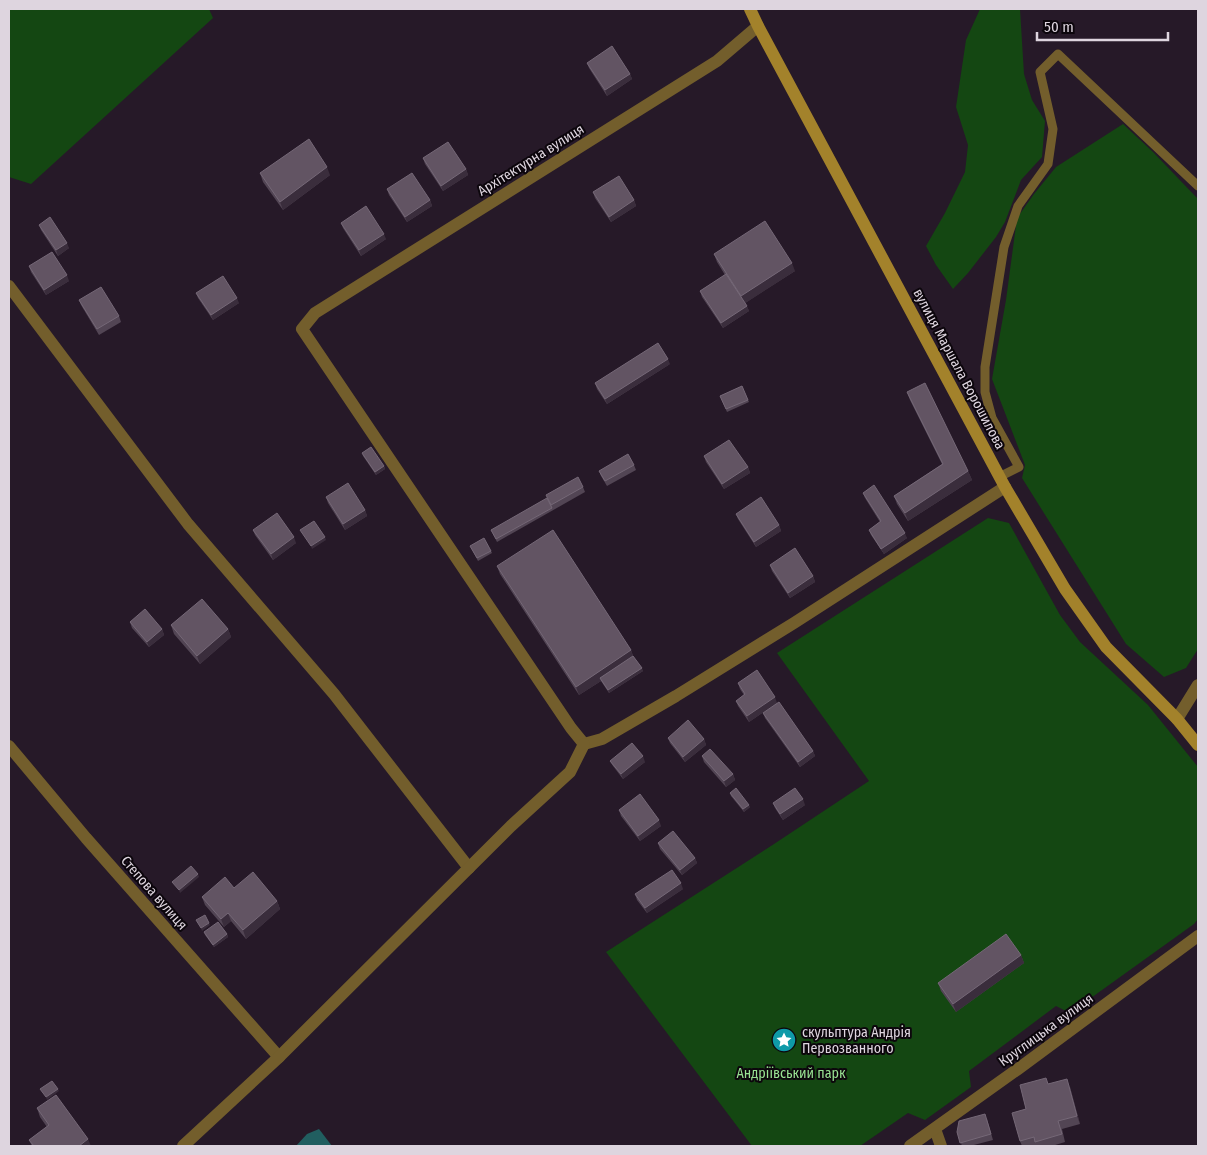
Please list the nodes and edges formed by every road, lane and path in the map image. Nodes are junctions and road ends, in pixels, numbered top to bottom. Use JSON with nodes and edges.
{"nodes":[{"id":1,"x":750,"y":9,"type":"edge"},
{"id":2,"x":758,"y":26,"type":"junction"},
{"id":3,"x":1198,"y":186,"type":"edge"},
{"id":4,"x":9,"y":286,"type":"edge"},
{"id":5,"x":1002,"y":482,"type":"junction"},
{"id":6,"x":1198,"y":685,"type":"edge"},
{"id":7,"x":1177,"y":719,"type":"junction"},
{"id":8,"x":584,"y":744,"type":"junction"},
{"id":9,"x":1198,"y":745,"type":"edge"},
{"id":10,"x":9,"y":746,"type":"edge"},
{"id":11,"x":469,"y":868,"type":"junction"},
{"id":12,"x":1198,"y":936,"type":"edge"},
{"id":13,"x":279,"y":1057,"type":"junction"},
{"id":14,"x":935,"y":1129,"type":"junction"},
{"id":15,"x":183,"y":1146,"type":"edge"},
{"id":16,"x":910,"y":1146,"type":"edge"},
{"id":17,"x":941,"y":1146,"type":"edge"}],
"edges":[{"from":1,"to":2,"type":"street","name":"вулиця Маршала Ворошилова"},
{"from":2,"to":5,"type":"street","name":"вулиця Маршала Ворошилова"},
{"from":2,"to":8,"type":"street","name":"Архітектурна вулиця"},
{"from":3,"to":5,"type":"lane"},
{"from":4,"to":11,"type":"street"},
{"from":5,"to":7,"type":"street","name":"вулиця Маршала Ворошилова"},
{"from":5,"to":8,"type":"street"},
{"from":6,"to":7,"type":"street"},
{"from":7,"to":9,"type":"street","name":"вулиця Маршала Ворошилова"},
{"from":8,"to":11,"type":"street"},
{"from":10,"to":13,"type":"street","name":"Степова вулиця"},
{"from":11,"to":13,"type":"street"},
{"from":12,"to":14,"type":"street","name":"Круглицька вулиця"},
{"from":13,"to":15,"type":"street"},
{"from":14,"to":16,"type":"street","name":"Круглицька вулиця"},
{"from":14,"to":17,"type":"street"}]}
